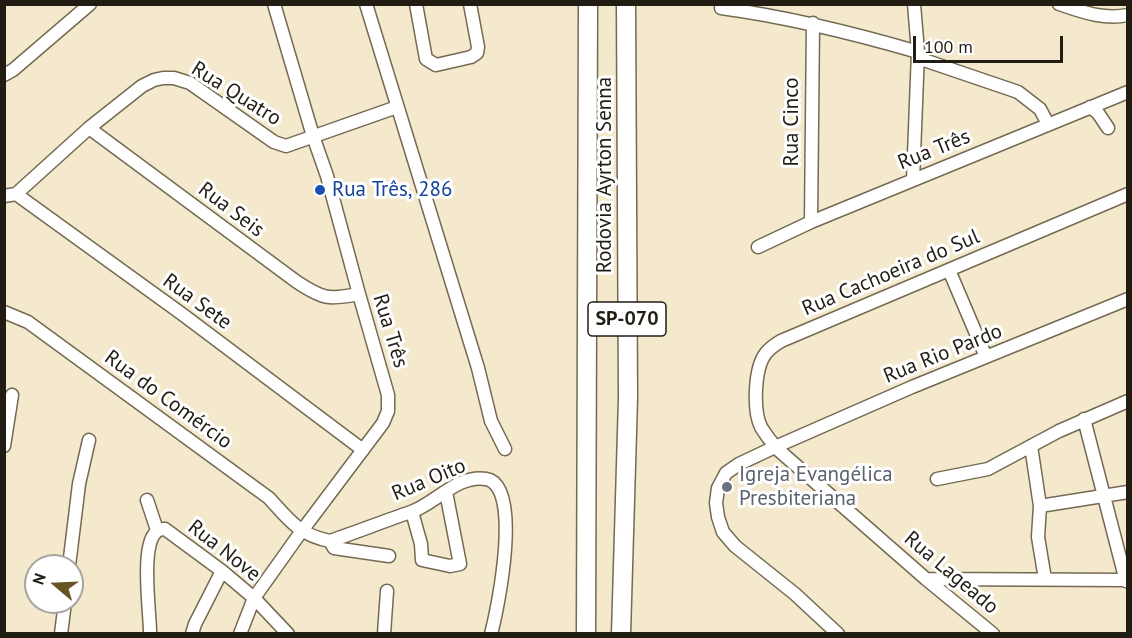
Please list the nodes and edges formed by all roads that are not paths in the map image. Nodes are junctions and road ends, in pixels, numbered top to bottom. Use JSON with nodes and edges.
{"nodes":[{"id":1,"x":90,"y":4,"type":"edge"},
{"id":2,"x":274,"y":4,"type":"edge"},
{"id":3,"x":366,"y":4,"type":"edge"},
{"id":4,"x":416,"y":4,"type":"edge"},
{"id":5,"x":470,"y":4,"type":"edge"},
{"id":6,"x":588,"y":4,"type":"edge"},
{"id":7,"x":626,"y":4,"type":"edge"},
{"id":8,"x":914,"y":4,"type":"edge"},
{"id":9,"x":1059,"y":4,"type":"edge"},
{"id":10,"x":721,"y":8,"type":"dead end"},
{"id":11,"x":1128,"y":15,"type":"edge"},
{"id":12,"x":813,"y":23,"type":"junction"},
{"id":13,"x":918,"y":55,"type":"junction"},
{"id":14,"x":4,"y":75,"type":"edge"},
{"id":15,"x":1128,"y":92,"type":"edge"},
{"id":16,"x":397,"y":107,"type":"junction"},
{"id":17,"x":1090,"y":107,"type":"junction"},
{"id":18,"x":1048,"y":124,"type":"junction"},
{"id":19,"x":90,"y":128,"type":"junction"},
{"id":20,"x":1108,"y":128,"type":"dead end"},
{"id":21,"x":313,"y":136,"type":"junction"},
{"id":22,"x":913,"y":180,"type":"junction"},
{"id":23,"x":1128,"y":194,"type":"edge"},
{"id":24,"x":10,"y":195,"type":"edge"},
{"id":25,"x":811,"y":222,"type":"junction"},
{"id":26,"x":758,"y":247,"type":"dead end"},
{"id":27,"x":949,"y":270,"type":"junction"},
{"id":28,"x":359,"y":294,"type":"junction"},
{"id":29,"x":1128,"y":299,"type":"edge"},
{"id":30,"x":4,"y":312,"type":"edge"},
{"id":31,"x":986,"y":357,"type":"junction"},
{"id":32,"x":12,"y":395,"type":"dead end"},
{"id":33,"x":1128,"y":401,"type":"edge"},
{"id":34,"x":1084,"y":419,"type":"junction"},
{"id":35,"x":89,"y":440,"type":"dead end"},
{"id":36,"x":4,"y":446,"type":"edge"},
{"id":37,"x":775,"y":447,"type":"junction"},
{"id":38,"x":1029,"y":447,"type":"junction"},
{"id":39,"x":505,"y":449,"type":"dead end"},
{"id":40,"x":363,"y":450,"type":"junction"},
{"id":41,"x":937,"y":479,"type":"dead end"},
{"id":42,"x":446,"y":492,"type":"junction"},
{"id":43,"x":1128,"y":492,"type":"edge"},
{"id":44,"x":1104,"y":495,"type":"junction"},
{"id":45,"x":147,"y":500,"type":"dead end"},
{"id":46,"x":1040,"y":506,"type":"junction"},
{"id":47,"x":412,"y":512,"type":"junction"},
{"id":48,"x":157,"y":530,"type":"junction"},
{"id":49,"x":301,"y":532,"type":"junction"},
{"id":50,"x":330,"y":541,"type":"junction"},
{"id":51,"x":71,"y":554,"type":"edge"},
{"id":52,"x":389,"y":556,"type":"dead end"},
{"id":53,"x":222,"y":571,"type":"junction"},
{"id":54,"x":926,"y":579,"type":"junction"},
{"id":55,"x":1045,"y":579,"type":"junction"},
{"id":56,"x":1127,"y":580,"type":"edge"},
{"id":57,"x":387,"y":591,"type":"dead end"},
{"id":58,"x":254,"y":598,"type":"junction"},
{"id":59,"x":63,"y":614,"type":"edge"},
{"id":60,"x":61,"y":633,"type":"edge"},
{"id":61,"x":150,"y":633,"type":"edge"},
{"id":62,"x":192,"y":633,"type":"edge"},
{"id":63,"x":240,"y":633,"type":"edge"},
{"id":64,"x":288,"y":633,"type":"edge"},
{"id":65,"x":384,"y":633,"type":"edge"},
{"id":66,"x":491,"y":633,"type":"edge"},
{"id":67,"x":586,"y":633,"type":"edge"},
{"id":68,"x":621,"y":633,"type":"edge"},
{"id":69,"x":838,"y":633,"type":"edge"},
{"id":70,"x":993,"y":633,"type":"edge"}],
"edges":[{"from":1,"to":14,"type":"street"},
{"from":2,"to":21,"type":"street","name":"Rua Três"},
{"from":3,"to":16,"type":"street"},
{"from":4,"to":5,"type":"street"},
{"from":6,"to":67,"type":"highway","name":"Rodovia Ayrton Senna","number":"SP-070"},
{"from":7,"to":68,"type":"highway","name":"Rodovia Ayrton Senna","number":"SP-070"},
{"from":8,"to":13,"type":"street"},
{"from":9,"to":11,"type":"street"},
{"from":10,"to":12,"type":"street"},
{"from":12,"to":13,"type":"street"},
{"from":12,"to":25,"type":"street","name":"Rua Cinco"},
{"from":13,"to":18,"type":"street"},
{"from":13,"to":22,"type":"street"},
{"from":15,"to":17,"type":"street","name":"Rua Três"},
{"from":16,"to":21,"type":"street","name":"Rua Quatro"},
{"from":16,"to":39,"type":"street"},
{"from":17,"to":18,"type":"street","name":"Rua Três"},
{"from":17,"to":20,"type":"street"},
{"from":18,"to":22,"type":"street","name":"Rua Três"},
{"from":19,"to":21,"type":"street","name":"Rua Quatro"},
{"from":19,"to":24,"type":"street","name":"Rua Quatro"},
{"from":19,"to":28,"type":"street","name":"Rua Seis"},
{"from":21,"to":28,"type":"street","name":"Rua Três"},
{"from":22,"to":25,"type":"street","name":"Rua Três"},
{"from":23,"to":27,"type":"street","name":"Rua Cachoeira do Sul"},
{"from":24,"to":40,"type":"street","name":"Rua Sete"},
{"from":25,"to":26,"type":"street","name":"Rua Três"},
{"from":27,"to":31,"type":"street"},
{"from":27,"to":37,"type":"street","name":"Rua Cachoeira do Sul"},
{"from":28,"to":40,"type":"street","name":"Rua Três"},
{"from":29,"to":31,"type":"street","name":"Rua Rio Pardo"},
{"from":30,"to":49,"type":"street","name":"Rua do Comércio"},
{"from":31,"to":37,"type":"street","name":"Rua Rio Pardo"},
{"from":32,"to":36,"type":"street"},
{"from":33,"to":34,"type":"street"},
{"from":34,"to":38,"type":"street"},
{"from":34,"to":44,"type":"street"},
{"from":35,"to":51,"type":"street"},
{"from":37,"to":54,"type":"street","name":"Rua Lageado"},
{"from":37,"to":69,"type":"street","name":"Rua Rio Pardo"},
{"from":38,"to":41,"type":"street"},
{"from":38,"to":46,"type":"street"},
{"from":40,"to":49,"type":"street","name":"Rua Três"},
{"from":42,"to":47,"type":"street","name":"Rua Oito"},
{"from":42,"to":47,"type":"street"},
{"from":42,"to":66,"type":"street","name":"Rua Oito"},
{"from":43,"to":44,"type":"street"},
{"from":44,"to":46,"type":"street"},
{"from":44,"to":56,"type":"street"},
{"from":45,"to":48,"type":"street"},
{"from":46,"to":55,"type":"street"},
{"from":47,"to":50,"type":"street","name":"Rua Oito"},
{"from":48,"to":53,"type":"street","name":"Rua Nove"},
{"from":48,"to":61,"type":"street","name":"Rua Nove"},
{"from":49,"to":50,"type":"street"},
{"from":49,"to":58,"type":"street","name":"Rua Três"},
{"from":50,"to":52,"type":"street"},
{"from":53,"to":58,"type":"street","name":"Rua Nove"},
{"from":53,"to":62,"type":"street"},
{"from":54,"to":55,"type":"street"},
{"from":54,"to":70,"type":"street","name":"Rua Lageado"},
{"from":55,"to":56,"type":"street"},
{"from":57,"to":65,"type":"street"},
{"from":58,"to":63,"type":"street","name":"Rua Três"},
{"from":58,"to":64,"type":"street","name":"Rua Nove"},
{"from":59,"to":60,"type":"street"}]}
